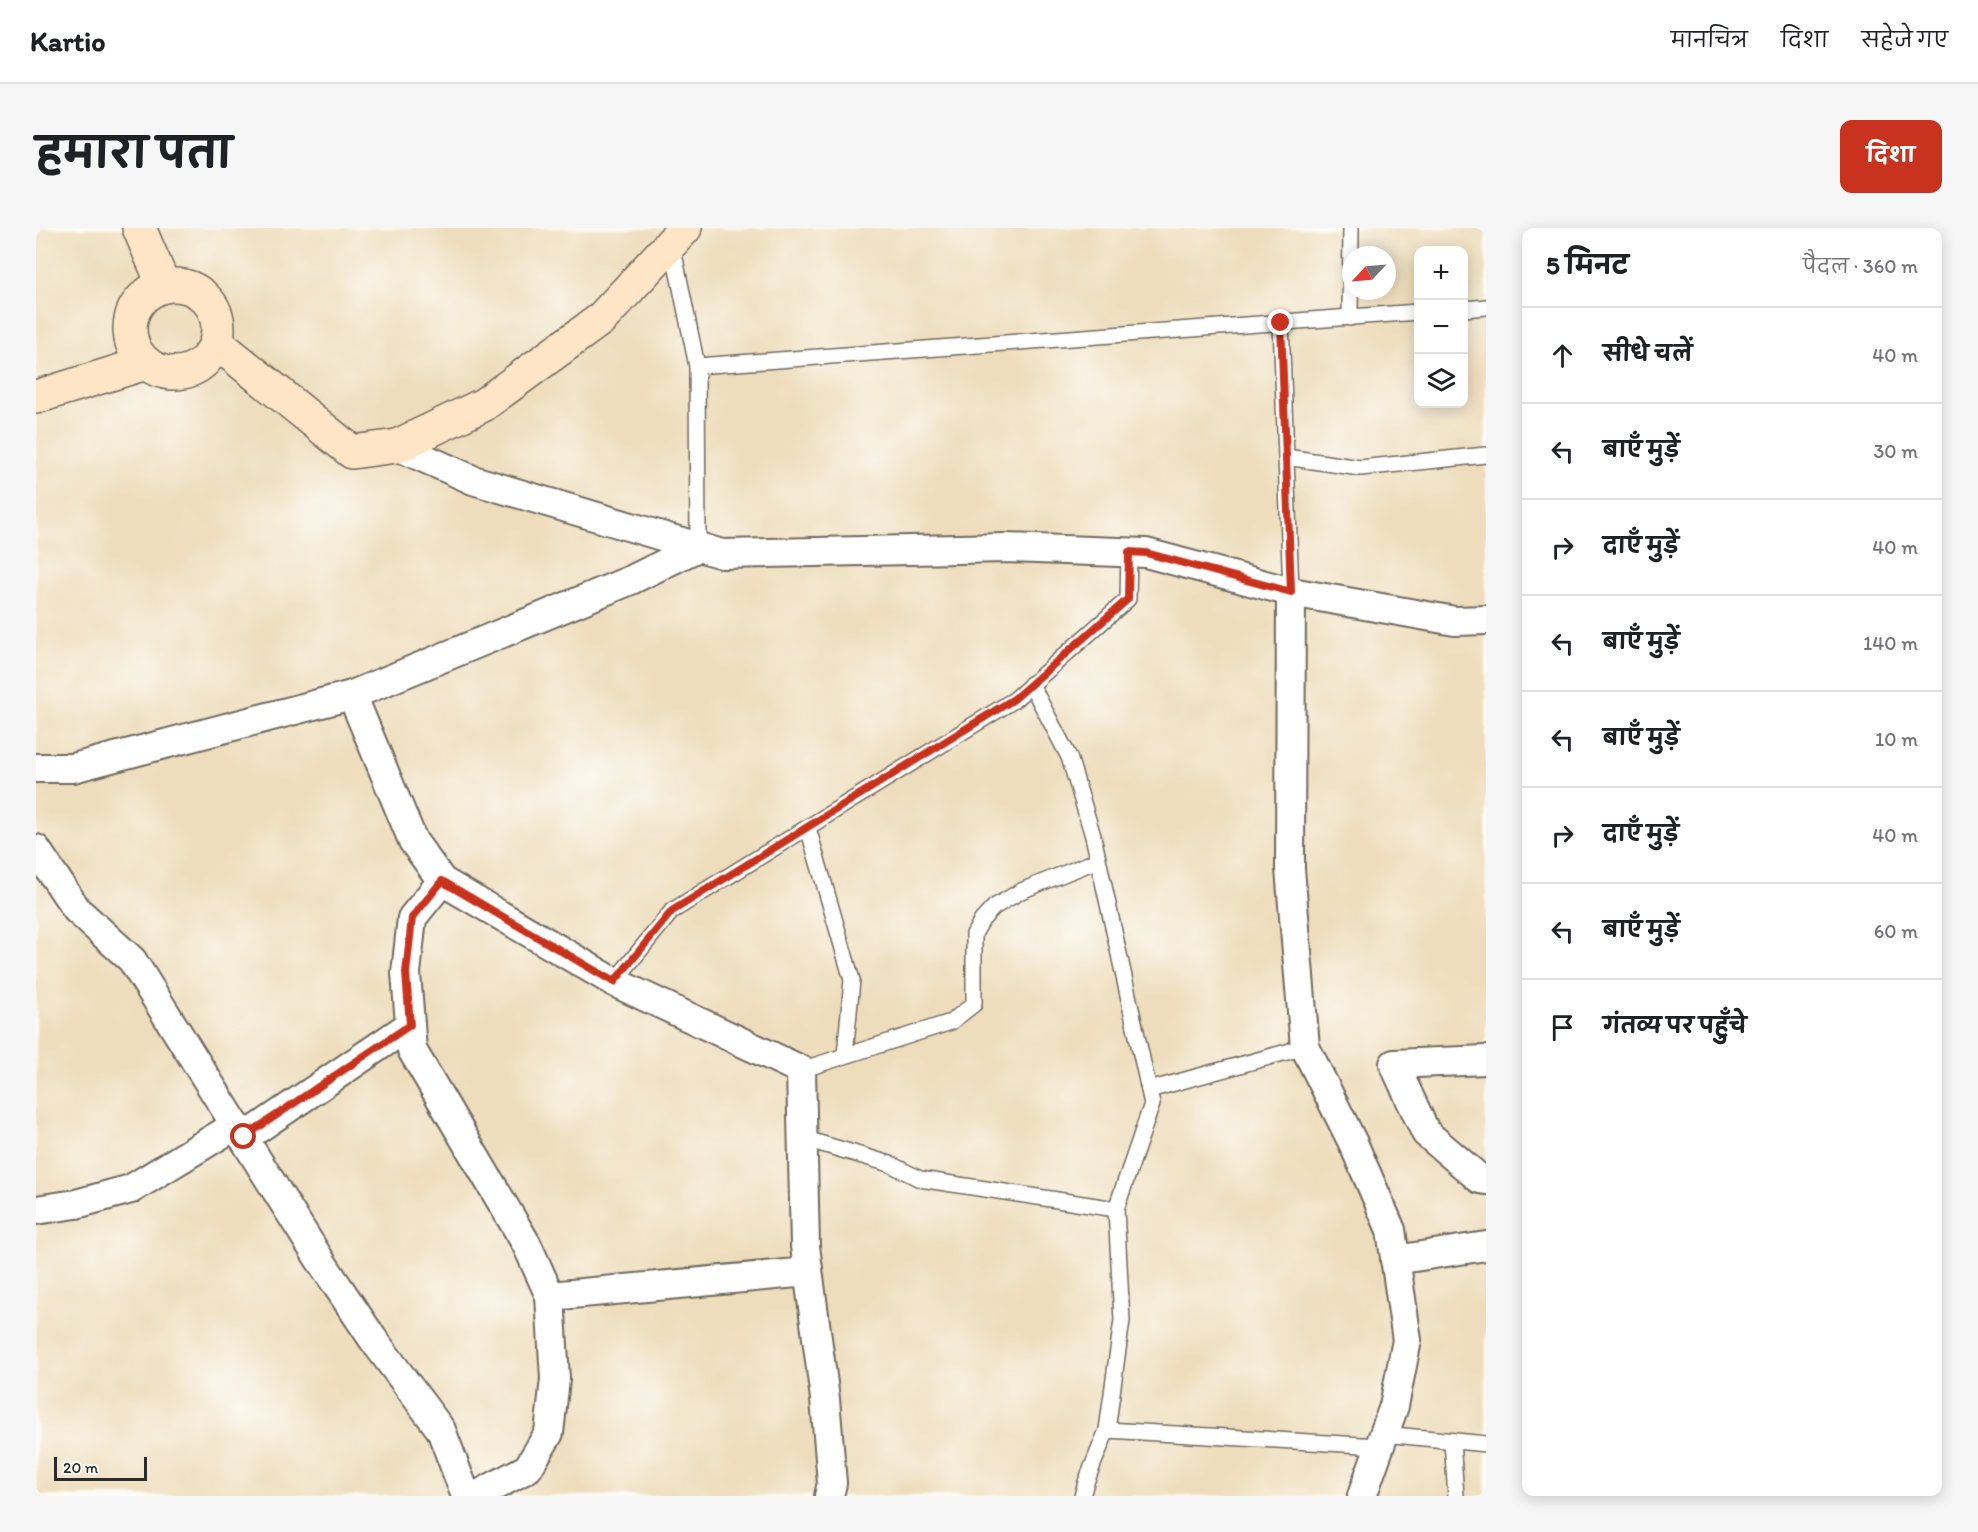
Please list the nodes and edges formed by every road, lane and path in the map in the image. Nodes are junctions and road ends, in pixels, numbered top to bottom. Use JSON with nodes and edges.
{"nodes":[{"id":1,"x":139,"y":228,"type":"edge"},
{"id":2,"x":1352,"y":228,"type":"edge"},
{"id":3,"x":678,"y":235,"type":"edge"},
{"id":4,"x":164,"y":286,"type":"junction"},
{"id":5,"x":1486,"y":308,"type":"edge"},
{"id":6,"x":1468,"y":309,"type":"edge"},
{"id":7,"x":1414,"y":312,"type":"edge"},
{"id":8,"x":1350,"y":318,"type":"junction"},
{"id":9,"x":1281,"y":323,"type":"junction"},
{"id":10,"x":217,"y":343,"type":"junction"},
{"id":11,"x":146,"y":363,"type":"junction"},
{"id":12,"x":697,"y":366,"type":"junction"},
{"id":13,"x":36,"y":397,"type":"edge"},
{"id":14,"x":397,"y":446,"type":"junction"},
{"id":15,"x":1486,"y":455,"type":"edge"},
{"id":16,"x":1286,"y":457,"type":"junction"},
{"id":17,"x":698,"y":547,"type":"junction"},
{"id":18,"x":1129,"y":552,"type":"junction"},
{"id":19,"x":1291,"y":592,"type":"junction"},
{"id":20,"x":1486,"y":620,"type":"edge"},
{"id":21,"x":1031,"y":684,"type":"junction"},
{"id":22,"x":352,"y":695,"type":"junction"},
{"id":23,"x":36,"y":768,"type":"edge"},
{"id":24,"x":808,"y":828,"type":"junction"},
{"id":25,"x":36,"y":849,"type":"edge"},
{"id":26,"x":1098,"y":860,"type":"junction"},
{"id":27,"x":442,"y":881,"type":"junction"},
{"id":28,"x":614,"y":982,"type":"junction"},
{"id":29,"x":410,"y":1025,"type":"junction"},
{"id":30,"x":1305,"y":1047,"type":"junction"},
{"id":31,"x":845,"y":1054,"type":"junction"},
{"id":32,"x":1486,"y":1060,"type":"edge"},
{"id":33,"x":801,"y":1070,"type":"junction"},
{"id":34,"x":1149,"y":1090,"type":"junction"},
{"id":35,"x":240,"y":1131,"type":"junction"},
{"id":36,"x":802,"y":1138,"type":"junction"},
{"id":37,"x":1486,"y":1180,"type":"edge"},
{"id":38,"x":1116,"y":1209,"type":"junction"},
{"id":39,"x":36,"y":1210,"type":"edge"},
{"id":40,"x":1486,"y":1246,"type":"edge"},
{"id":41,"x":1395,"y":1260,"type":"junction"},
{"id":42,"x":808,"y":1272,"type":"junction"},
{"id":43,"x":550,"y":1296,"type":"junction"},
{"id":44,"x":1107,"y":1430,"type":"junction"},
{"id":45,"x":1381,"y":1440,"type":"junction"},
{"id":46,"x":1452,"y":1441,"type":"junction"},
{"id":47,"x":1486,"y":1444,"type":"edge"},
{"id":48,"x":466,"y":1496,"type":"edge"},
{"id":49,"x":476,"y":1496,"type":"edge"},
{"id":50,"x":829,"y":1496,"type":"edge"},
{"id":51,"x":1082,"y":1496,"type":"edge"},
{"id":52,"x":1362,"y":1496,"type":"edge"},
{"id":53,"x":1456,"y":1496,"type":"edge"}],
"edges":[{"from":1,"to":4,"type":"street"},
{"from":2,"to":8,"type":"lane"},
{"from":3,"to":12,"type":"lane"},
{"from":3,"to":14,"type":"street"},
{"from":4,"to":10,"type":"street"},
{"from":4,"to":11,"type":"street"},
{"from":5,"to":6,"type":"lane"},
{"from":7,"to":8,"type":"lane"},
{"from":8,"to":9,"type":"lane"},
{"from":9,"to":12,"type":"lane"},
{"from":9,"to":16,"type":"lane"},
{"from":10,"to":11,"type":"street"},
{"from":10,"to":14,"type":"street"},
{"from":11,"to":13,"type":"street"},
{"from":12,"to":17,"type":"lane"},
{"from":14,"to":17,"type":"street"},
{"from":15,"to":16,"type":"lane"},
{"from":16,"to":19,"type":"lane"},
{"from":17,"to":18,"type":"street"},
{"from":17,"to":22,"type":"street"},
{"from":18,"to":19,"type":"street"},
{"from":18,"to":21,"type":"lane"},
{"from":19,"to":20,"type":"street"},
{"from":19,"to":30,"type":"street"},
{"from":21,"to":24,"type":"lane"},
{"from":21,"to":26,"type":"lane"},
{"from":22,"to":23,"type":"street"},
{"from":22,"to":27,"type":"street"},
{"from":24,"to":28,"type":"lane"},
{"from":24,"to":31,"type":"lane"},
{"from":25,"to":35,"type":"street"},
{"from":26,"to":31,"type":"lane"},
{"from":26,"to":34,"type":"lane"},
{"from":27,"to":28,"type":"street"},
{"from":27,"to":29,"type":"street"},
{"from":28,"to":33,"type":"street"},
{"from":29,"to":35,"type":"street"},
{"from":29,"to":43,"type":"street"},
{"from":30,"to":34,"type":"lane"},
{"from":30,"to":41,"type":"street"},
{"from":31,"to":33,"type":"lane"},
{"from":32,"to":37,"type":"street"},
{"from":33,"to":36,"type":"street"},
{"from":34,"to":38,"type":"lane"},
{"from":35,"to":39,"type":"street"},
{"from":35,"to":48,"type":"street"},
{"from":36,"to":38,"type":"lane"},
{"from":36,"to":42,"type":"street"},
{"from":38,"to":44,"type":"lane"},
{"from":40,"to":41,"type":"street"},
{"from":41,"to":45,"type":"street"},
{"from":42,"to":43,"type":"street"},
{"from":42,"to":50,"type":"street"},
{"from":43,"to":49,"type":"street"},
{"from":44,"to":45,"type":"lane"},
{"from":44,"to":51,"type":"lane"},
{"from":45,"to":46,"type":"lane"},
{"from":45,"to":52,"type":"street"},
{"from":46,"to":47,"type":"lane"},
{"from":46,"to":53,"type":"lane"}]}
